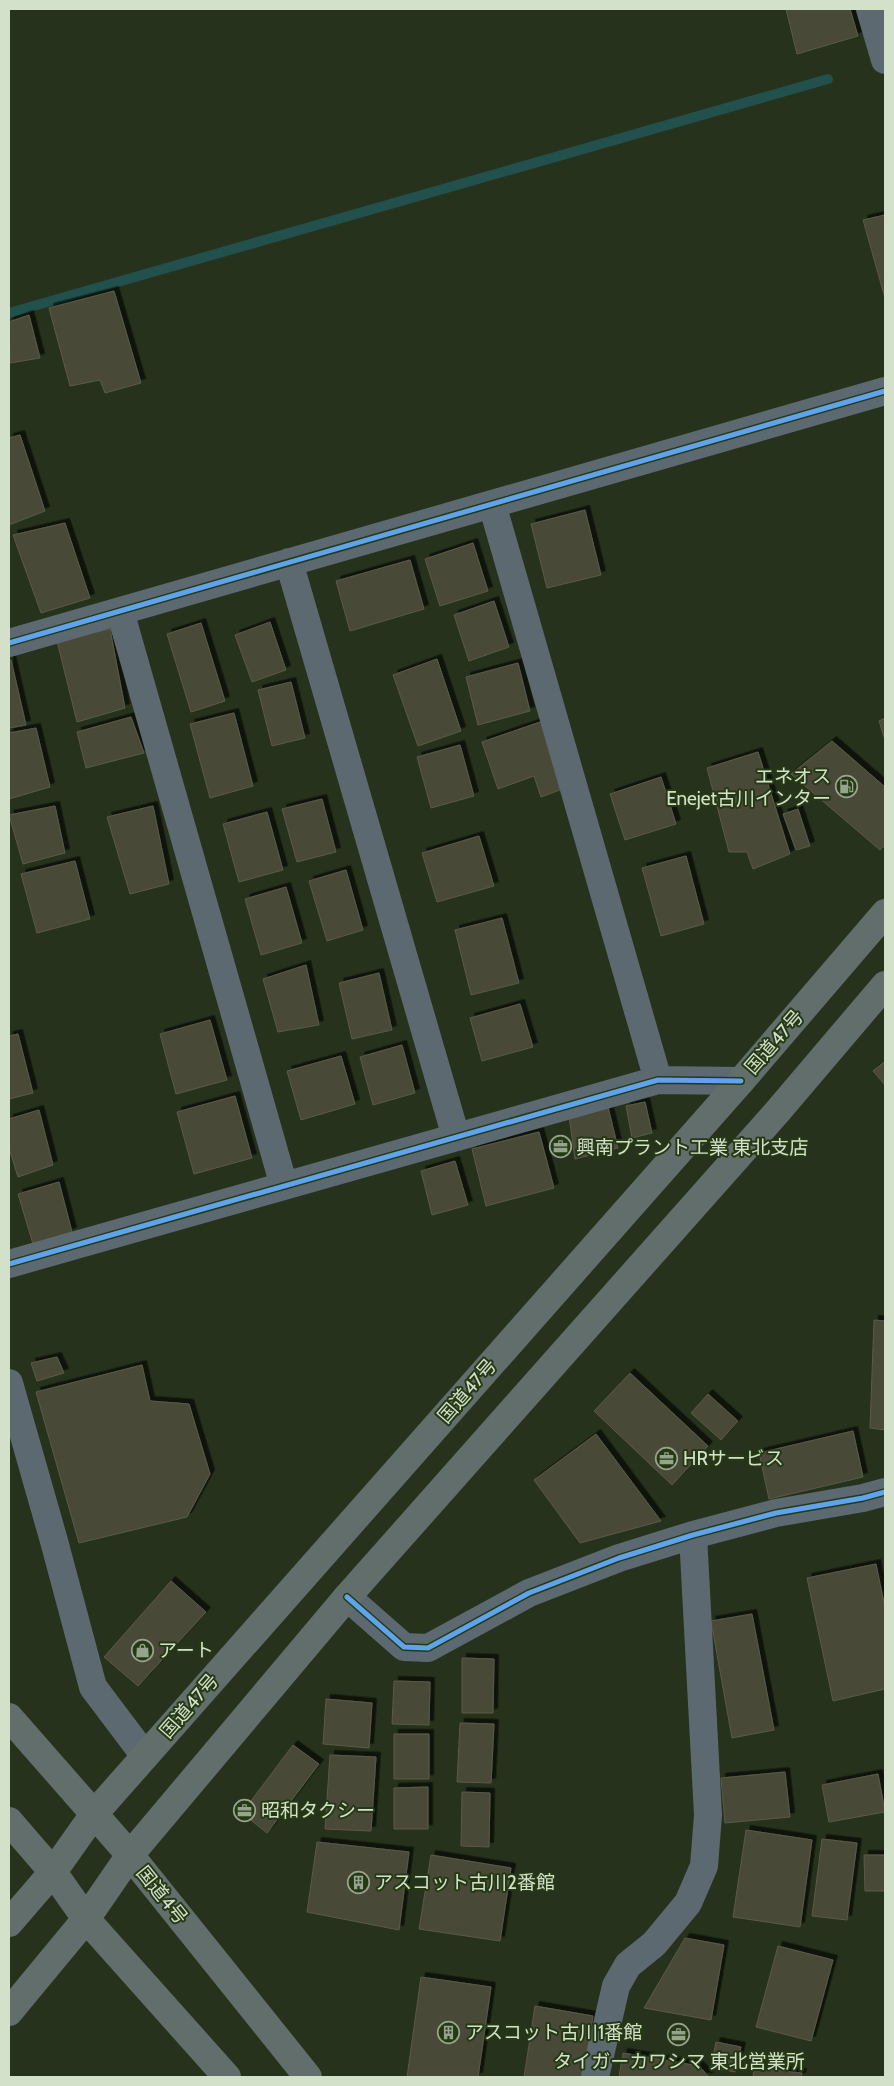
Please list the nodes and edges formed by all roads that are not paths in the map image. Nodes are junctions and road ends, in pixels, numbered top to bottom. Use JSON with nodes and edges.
{"nodes":[{"id":1,"x":870,"y":9,"type":"edge"},
{"id":2,"x":885,"y":60,"type":"edge"},
{"id":3,"x":885,"y":391,"type":"edge"},
{"id":4,"x":492,"y":504,"type":"junction"},
{"id":5,"x":288,"y":562,"type":"junction"},
{"id":6,"x":120,"y":611,"type":"junction"},
{"id":7,"x":9,"y":643,"type":"edge"},
{"id":8,"x":885,"y":913,"type":"edge"},
{"id":9,"x":885,"y":985,"type":"edge"},
{"id":10,"x":658,"y":1080,"type":"junction"},
{"id":11,"x":741,"y":1081,"type":"junction"},
{"id":12,"x":456,"y":1137,"type":"junction"},
{"id":13,"x":284,"y":1186,"type":"junction"},
{"id":14,"x":9,"y":1264,"type":"edge"},
{"id":15,"x":9,"y":1383,"type":"edge"},
{"id":16,"x":885,"y":1492,"type":"edge"},
{"id":17,"x":693,"y":1535,"type":"junction"},
{"id":18,"x":347,"y":1597,"type":"junction"},
{"id":19,"x":9,"y":1717,"type":"edge"},
{"id":20,"x":145,"y":1756,"type":"junction"},
{"id":21,"x":94,"y":1814,"type":"junction"},
{"id":22,"x":9,"y":1821,"type":"edge"},
{"id":23,"x":130,"y":1855,"type":"junction"},
{"id":24,"x":53,"y":1872,"type":"junction"},
{"id":25,"x":86,"y":1919,"type":"junction"},
{"id":26,"x":9,"y":1923,"type":"edge"},
{"id":27,"x":9,"y":2012,"type":"edge"},
{"id":28,"x":227,"y":2077,"type":"edge"},
{"id":29,"x":308,"y":2077,"type":"edge"},
{"id":30,"x":595,"y":2077,"type":"edge"}],
"edges":[{"from":1,"to":2,"type":"street"},
{"from":3,"to":4,"type":"street"},
{"from":4,"to":5,"type":"street"},
{"from":4,"to":10,"type":"street"},
{"from":5,"to":6,"type":"street"},
{"from":5,"to":12,"type":"street"},
{"from":6,"to":7,"type":"street"},
{"from":6,"to":13,"type":"street"},
{"from":8,"to":11,"type":"highway","name":"国道47号"},
{"from":9,"to":18,"type":"highway"},
{"from":10,"to":11,"type":"street"},
{"from":10,"to":12,"type":"street"},
{"from":11,"to":20,"type":"highway","name":"国道47号"},
{"from":12,"to":13,"type":"street"},
{"from":13,"to":14,"type":"street"},
{"from":15,"to":20,"type":"street"},
{"from":16,"to":17,"type":"street"},
{"from":17,"to":18,"type":"street"},
{"from":17,"to":30,"type":"street"},
{"from":18,"to":23,"type":"highway"},
{"from":19,"to":21,"type":"highway","name":"国道4号"},
{"from":20,"to":21,"type":"highway","name":"国道47号"},
{"from":21,"to":23,"type":"highway","name":"国道4号"},
{"from":21,"to":24,"type":"highway","name":"国道47号"},
{"from":22,"to":24,"type":"highway"},
{"from":23,"to":25,"type":"highway"},
{"from":23,"to":29,"type":"highway","name":"国道4号"},
{"from":24,"to":25,"type":"highway"},
{"from":24,"to":26,"type":"highway","name":"国道47号"},
{"from":25,"to":27,"type":"highway"},
{"from":25,"to":28,"type":"highway"}]}
